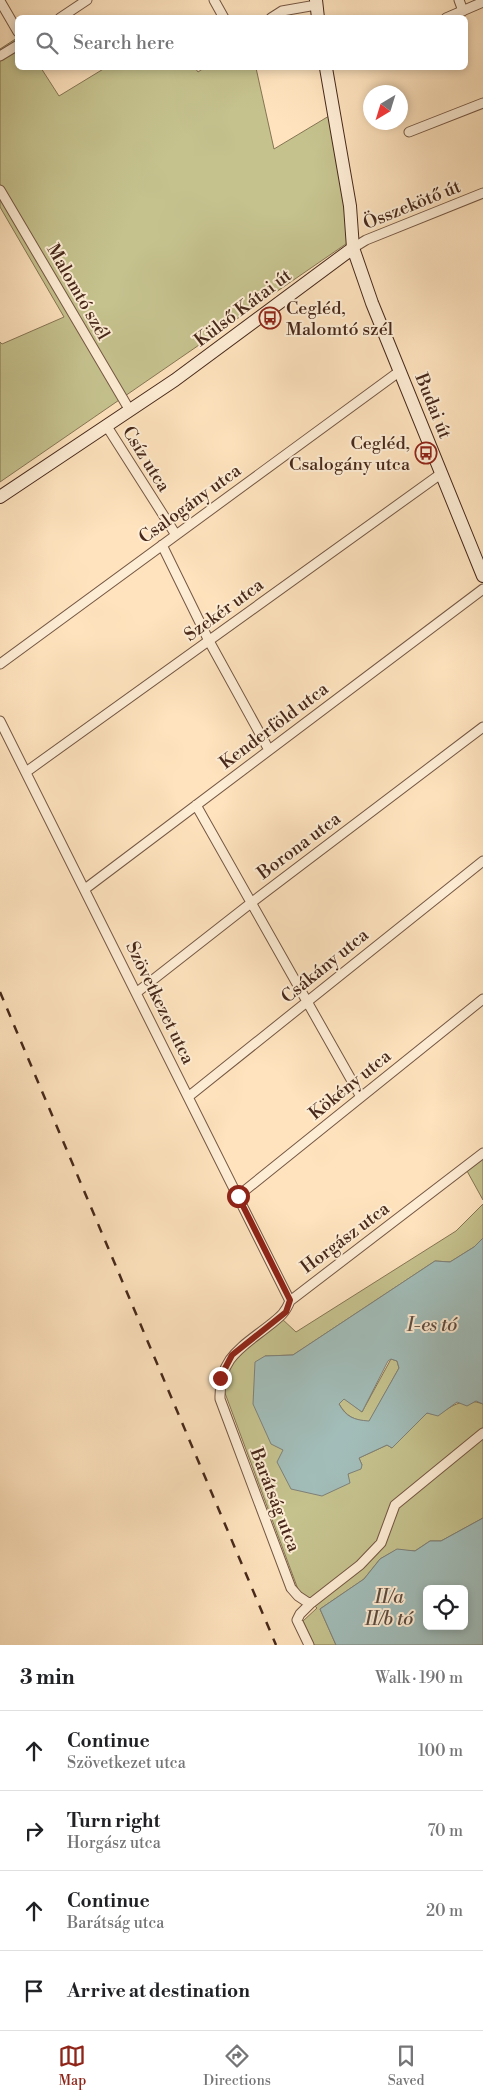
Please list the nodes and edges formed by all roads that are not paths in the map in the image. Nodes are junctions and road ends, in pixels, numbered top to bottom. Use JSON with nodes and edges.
{"nodes":[{"id":1,"x":87,"y":0,"type":"edge"},
{"id":2,"x":214,"y":0,"type":"edge"},
{"id":3,"x":460,"y":0,"type":"edge"},
{"id":4,"x":0,"y":1,"type":"edge"},
{"id":5,"x":483,"y":2,"type":"edge"},
{"id":6,"x":317,"y":7,"type":"edge"},
{"id":7,"x":463,"y":11,"type":"junction"},
{"id":8,"x":64,"y":15,"type":"edge"},
{"id":9,"x":222,"y":15,"type":"edge"},
{"id":10,"x":276,"y":15,"type":"edge"},
{"id":11,"x":453,"y":15,"type":"edge"},
{"id":12,"x":15,"y":27,"type":"edge"},
{"id":13,"x":15,"y":47,"type":"edge"},
{"id":14,"x":0,"y":56,"type":"edge"},
{"id":15,"x":326,"y":70,"type":"edge"},
{"id":16,"x":483,"y":103,"type":"edge"},
{"id":17,"x":409,"y":132,"type":"dead end"},
{"id":18,"x":0,"y":190,"type":"edge"},
{"id":19,"x":483,"y":193,"type":"edge"},
{"id":20,"x":353,"y":248,"type":"junction"},
{"id":21,"x":400,"y":370,"type":"junction"},
{"id":22,"x":129,"y":409,"type":"junction"},
{"id":23,"x":106,"y":425,"type":"junction"},
{"id":24,"x":442,"y":473,"type":"junction"},
{"id":25,"x":0,"y":497,"type":"edge"},
{"id":26,"x":176,"y":535,"type":"junction"},
{"id":27,"x":162,"y":545,"type":"junction"},
{"id":28,"x":483,"y":576,"type":"edge"},
{"id":29,"x":483,"y":589,"type":"edge"},
{"id":30,"x":209,"y":640,"type":"junction"},
{"id":31,"x":0,"y":664,"type":"edge"},
{"id":32,"x":0,"y":721,"type":"edge"},
{"id":33,"x":483,"y":726,"type":"edge"},
{"id":34,"x":268,"y":750,"type":"junction"},
{"id":35,"x":26,"y":772,"type":"junction"},
{"id":36,"x":196,"y":805,"type":"junction"},
{"id":37,"x":483,"y":861,"type":"edge"},
{"id":38,"x":85,"y":889,"type":"junction"},
{"id":39,"x":251,"y":903,"type":"junction"},
{"id":40,"x":136,"y":993,"type":"junction"},
{"id":41,"x":483,"y":999,"type":"edge"},
{"id":42,"x":306,"y":1001,"type":"junction"},
{"id":43,"x":188,"y":1097,"type":"junction"},
{"id":44,"x":361,"y":1097,"type":"junction"},
{"id":45,"x":483,"y":1153,"type":"edge"},
{"id":46,"x":238,"y":1196,"type":"junction"},
{"id":47,"x":290,"y":1300,"type":"junction"},
{"id":48,"x":232,"y":1355,"type":"joint"},
{"id":49,"x":483,"y":1433,"type":"edge"},
{"id":50,"x":310,"y":1604,"type":"junction"},
{"id":51,"x":309,"y":1645,"type":"edge"}],
"edges":[{"from":1,"to":8,"type":"street"},
{"from":2,"to":9,"type":"street"},
{"from":3,"to":7,"type":"street"},
{"from":4,"to":12,"type":"street"},
{"from":5,"to":7,"type":"street"},
{"from":6,"to":10,"type":"street"},
{"from":7,"to":11,"type":"street"},
{"from":13,"to":14,"type":"street"},
{"from":15,"to":20,"type":"main road"},
{"from":16,"to":17,"type":"street"},
{"from":18,"to":22,"type":"street","name":"Malomtó szél"},
{"from":19,"to":20,"type":"street","name":"Összekötő út"},
{"from":20,"to":21,"type":"main road","name":"Budai út"},
{"from":20,"to":22,"type":"main road","name":"Külső Kátai út"},
{"from":21,"to":24,"type":"main road","name":"Budai út"},
{"from":21,"to":26,"type":"street","name":"Csalogány utca"},
{"from":22,"to":23,"type":"main road","name":"Külső Kátai út"},
{"from":23,"to":25,"type":"main road","name":"Külső Kátai út"},
{"from":23,"to":26,"type":"street","name":"Csíz utca"},
{"from":24,"to":28,"type":"main road","name":"Budai út"},
{"from":24,"to":30,"type":"street","name":"Szekér utca"},
{"from":26,"to":27,"type":"street","name":"Csalogány utca"},
{"from":27,"to":30,"type":"street"},
{"from":27,"to":31,"type":"street","name":"Csalogány utca"},
{"from":29,"to":34,"type":"street","name":"Kenderföld utca"},
{"from":30,"to":34,"type":"street"},
{"from":30,"to":35,"type":"street","name":"Szekér utca"},
{"from":32,"to":35,"type":"street","name":"Szövetkezet utca"},
{"from":33,"to":39,"type":"street","name":"Borona utca"},
{"from":34,"to":36,"type":"street","name":"Kenderföld utca"},
{"from":35,"to":38,"type":"street","name":"Szövetkezet utca"},
{"from":36,"to":38,"type":"street","name":"Kenderföld utca"},
{"from":36,"to":39,"type":"street"},
{"from":37,"to":42,"type":"street","name":"Csákány utca"},
{"from":38,"to":40,"type":"street","name":"Szövetkezet utca"},
{"from":39,"to":40,"type":"street","name":"Borona utca"},
{"from":39,"to":42,"type":"street"},
{"from":40,"to":43,"type":"street","name":"Szövetkezet utca"},
{"from":41,"to":44,"type":"street","name":"Kökény utca"},
{"from":42,"to":43,"type":"street","name":"Csákány utca"},
{"from":42,"to":44,"type":"street"},
{"from":43,"to":46,"type":"street","name":"Szövetkezet utca"},
{"from":44,"to":46,"type":"street","name":"Kökény utca"},
{"from":45,"to":47,"type":"street","name":"Horgász utca"},
{"from":46,"to":47,"type":"street","name":"Szövetkezet utca"},
{"from":47,"to":48,"type":"street","name":"Horgász utca"},
{"from":48,"to":50,"type":"street","name":"Barátság utca"},
{"from":49,"to":50,"type":"street"},
{"from":50,"to":51,"type":"street"}]}
